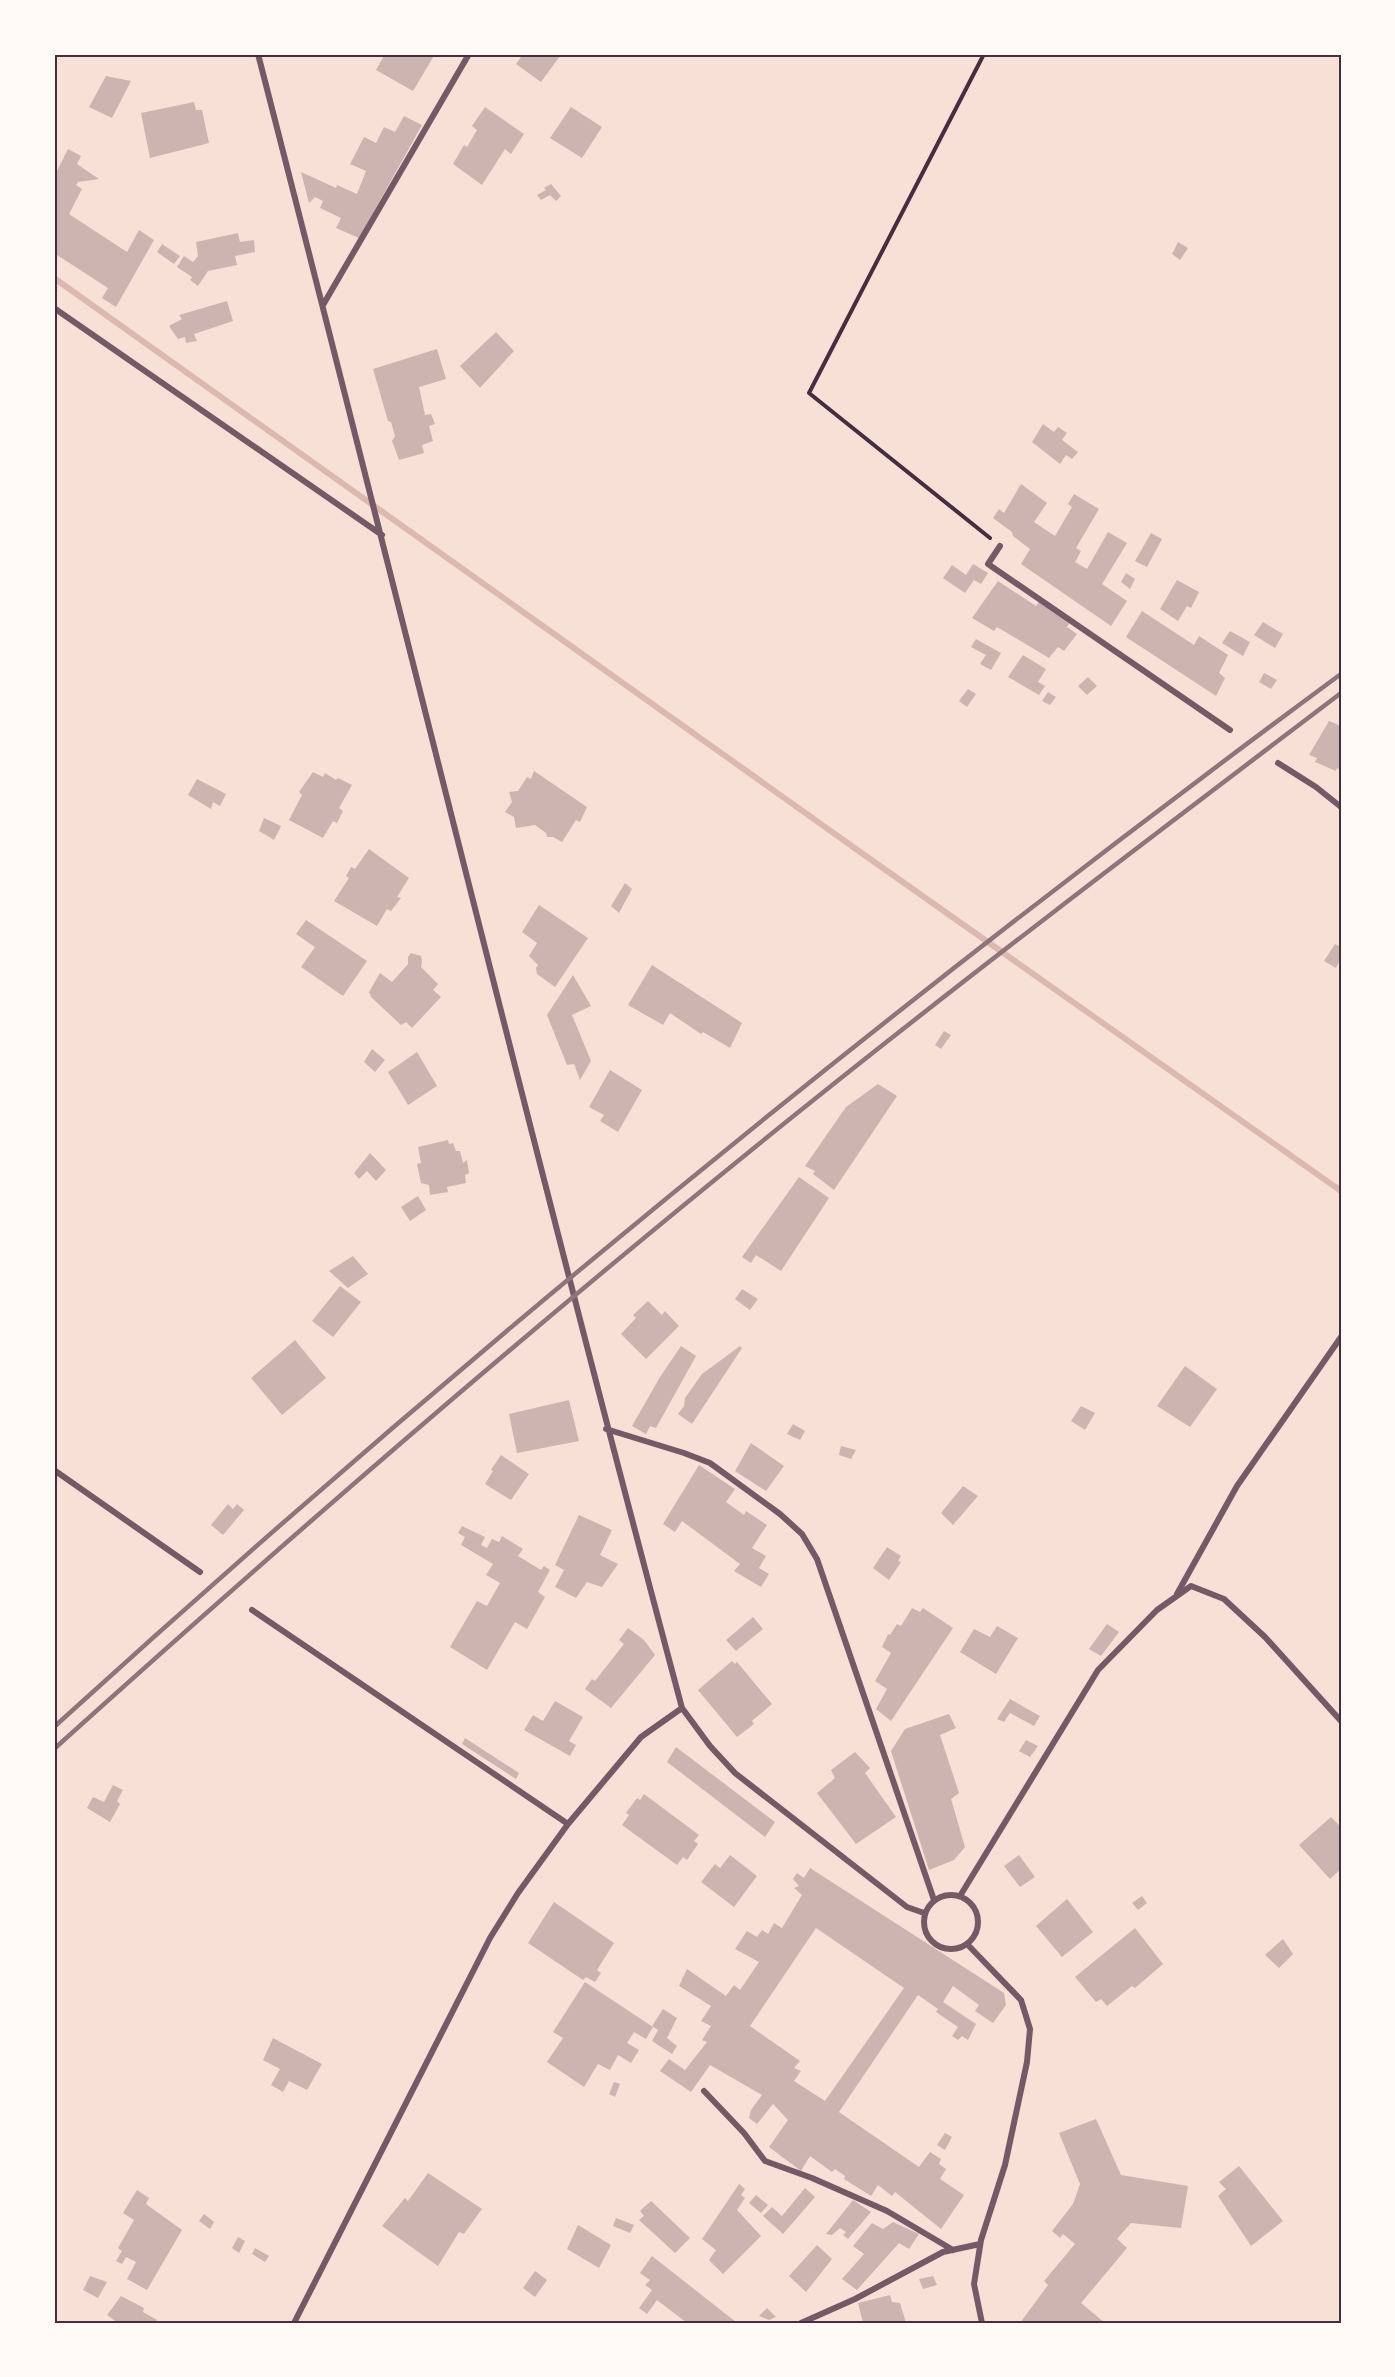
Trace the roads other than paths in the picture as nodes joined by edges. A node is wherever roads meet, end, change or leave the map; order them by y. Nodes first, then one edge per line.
1 (258, 54) edge
2 (469, 54) edge
3 (322, 305) junction
4 (54, 308) edge
5 (382, 535) junction
6 (1000, 546) road end
7 (1230, 730) dead end
8 (1278, 763) dead end
9 (1341, 807) edge
10 (1341, 1337) edge
11 (606, 1429) junction
12 (54, 1470) edge
13 (200, 1572) dead end
14 (1176, 1597) junction
15 (252, 1610) dead end
16 (682, 1708) junction
17 (1341, 1721) edge
18 (568, 1824) junction
19 (960, 1896) junction
20 (934, 1900) junction
21 (924, 1913) junction
22 (967, 1944) junction
23 (704, 2091) dead end
24 (980, 2244) junction
25 (953, 2250) junction
26 (294, 2323) edge
27 (801, 2323) edge
28 (982, 2323) edge

1 - 3 street
2 - 3 street
3 - 5 street
4 - 5 street
5 - 11 street
6 - 7 street
8 - 9 street
10 - 14 street
11 - 16 street
11 - 20 street
12 - 13 street
14 - 17 street
14 - 19 street
15 - 18 street
16 - 18 street
16 - 21 street
18 - 26 street
19 - 20 street
19 - 22 street
20 - 21 street
21 - 22 street
22 - 24 street
23 - 25 street
24 - 25 street
24 - 28 street
25 - 27 street

